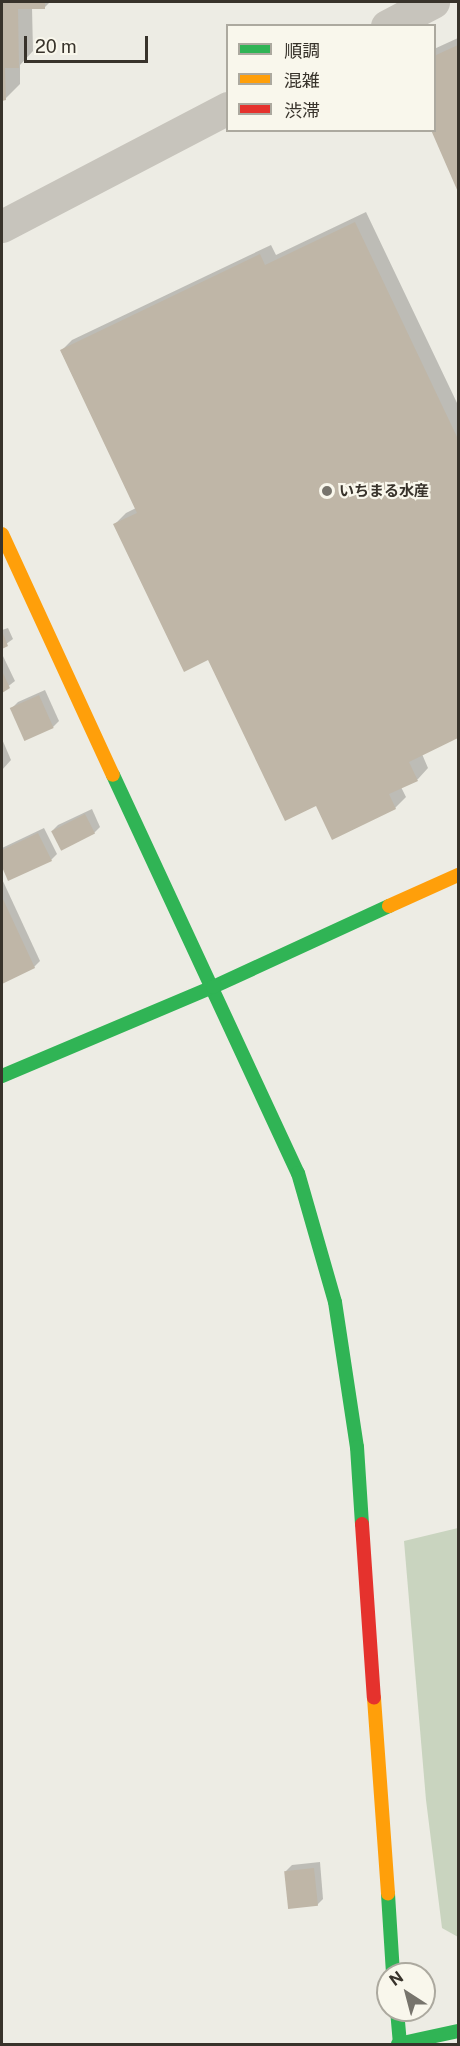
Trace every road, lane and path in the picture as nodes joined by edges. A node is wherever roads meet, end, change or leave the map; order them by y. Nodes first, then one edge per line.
1 (433, 2) edge
2 (391, 24) edge
3 (226, 109) edge
4 (2, 226) edge
5 (2, 534) edge
6 (459, 875) edge
7 (213, 987) junction
8 (2, 1076) edge
9 (392, 1962) edge
10 (398, 2022) edge
11 (459, 2031) edge
12 (400, 2044) edge

1 - 2 street
3 - 4 street
5 - 7 street
6 - 7 street
7 - 8 street
7 - 9 street
10 - 12 street
11 - 12 street

